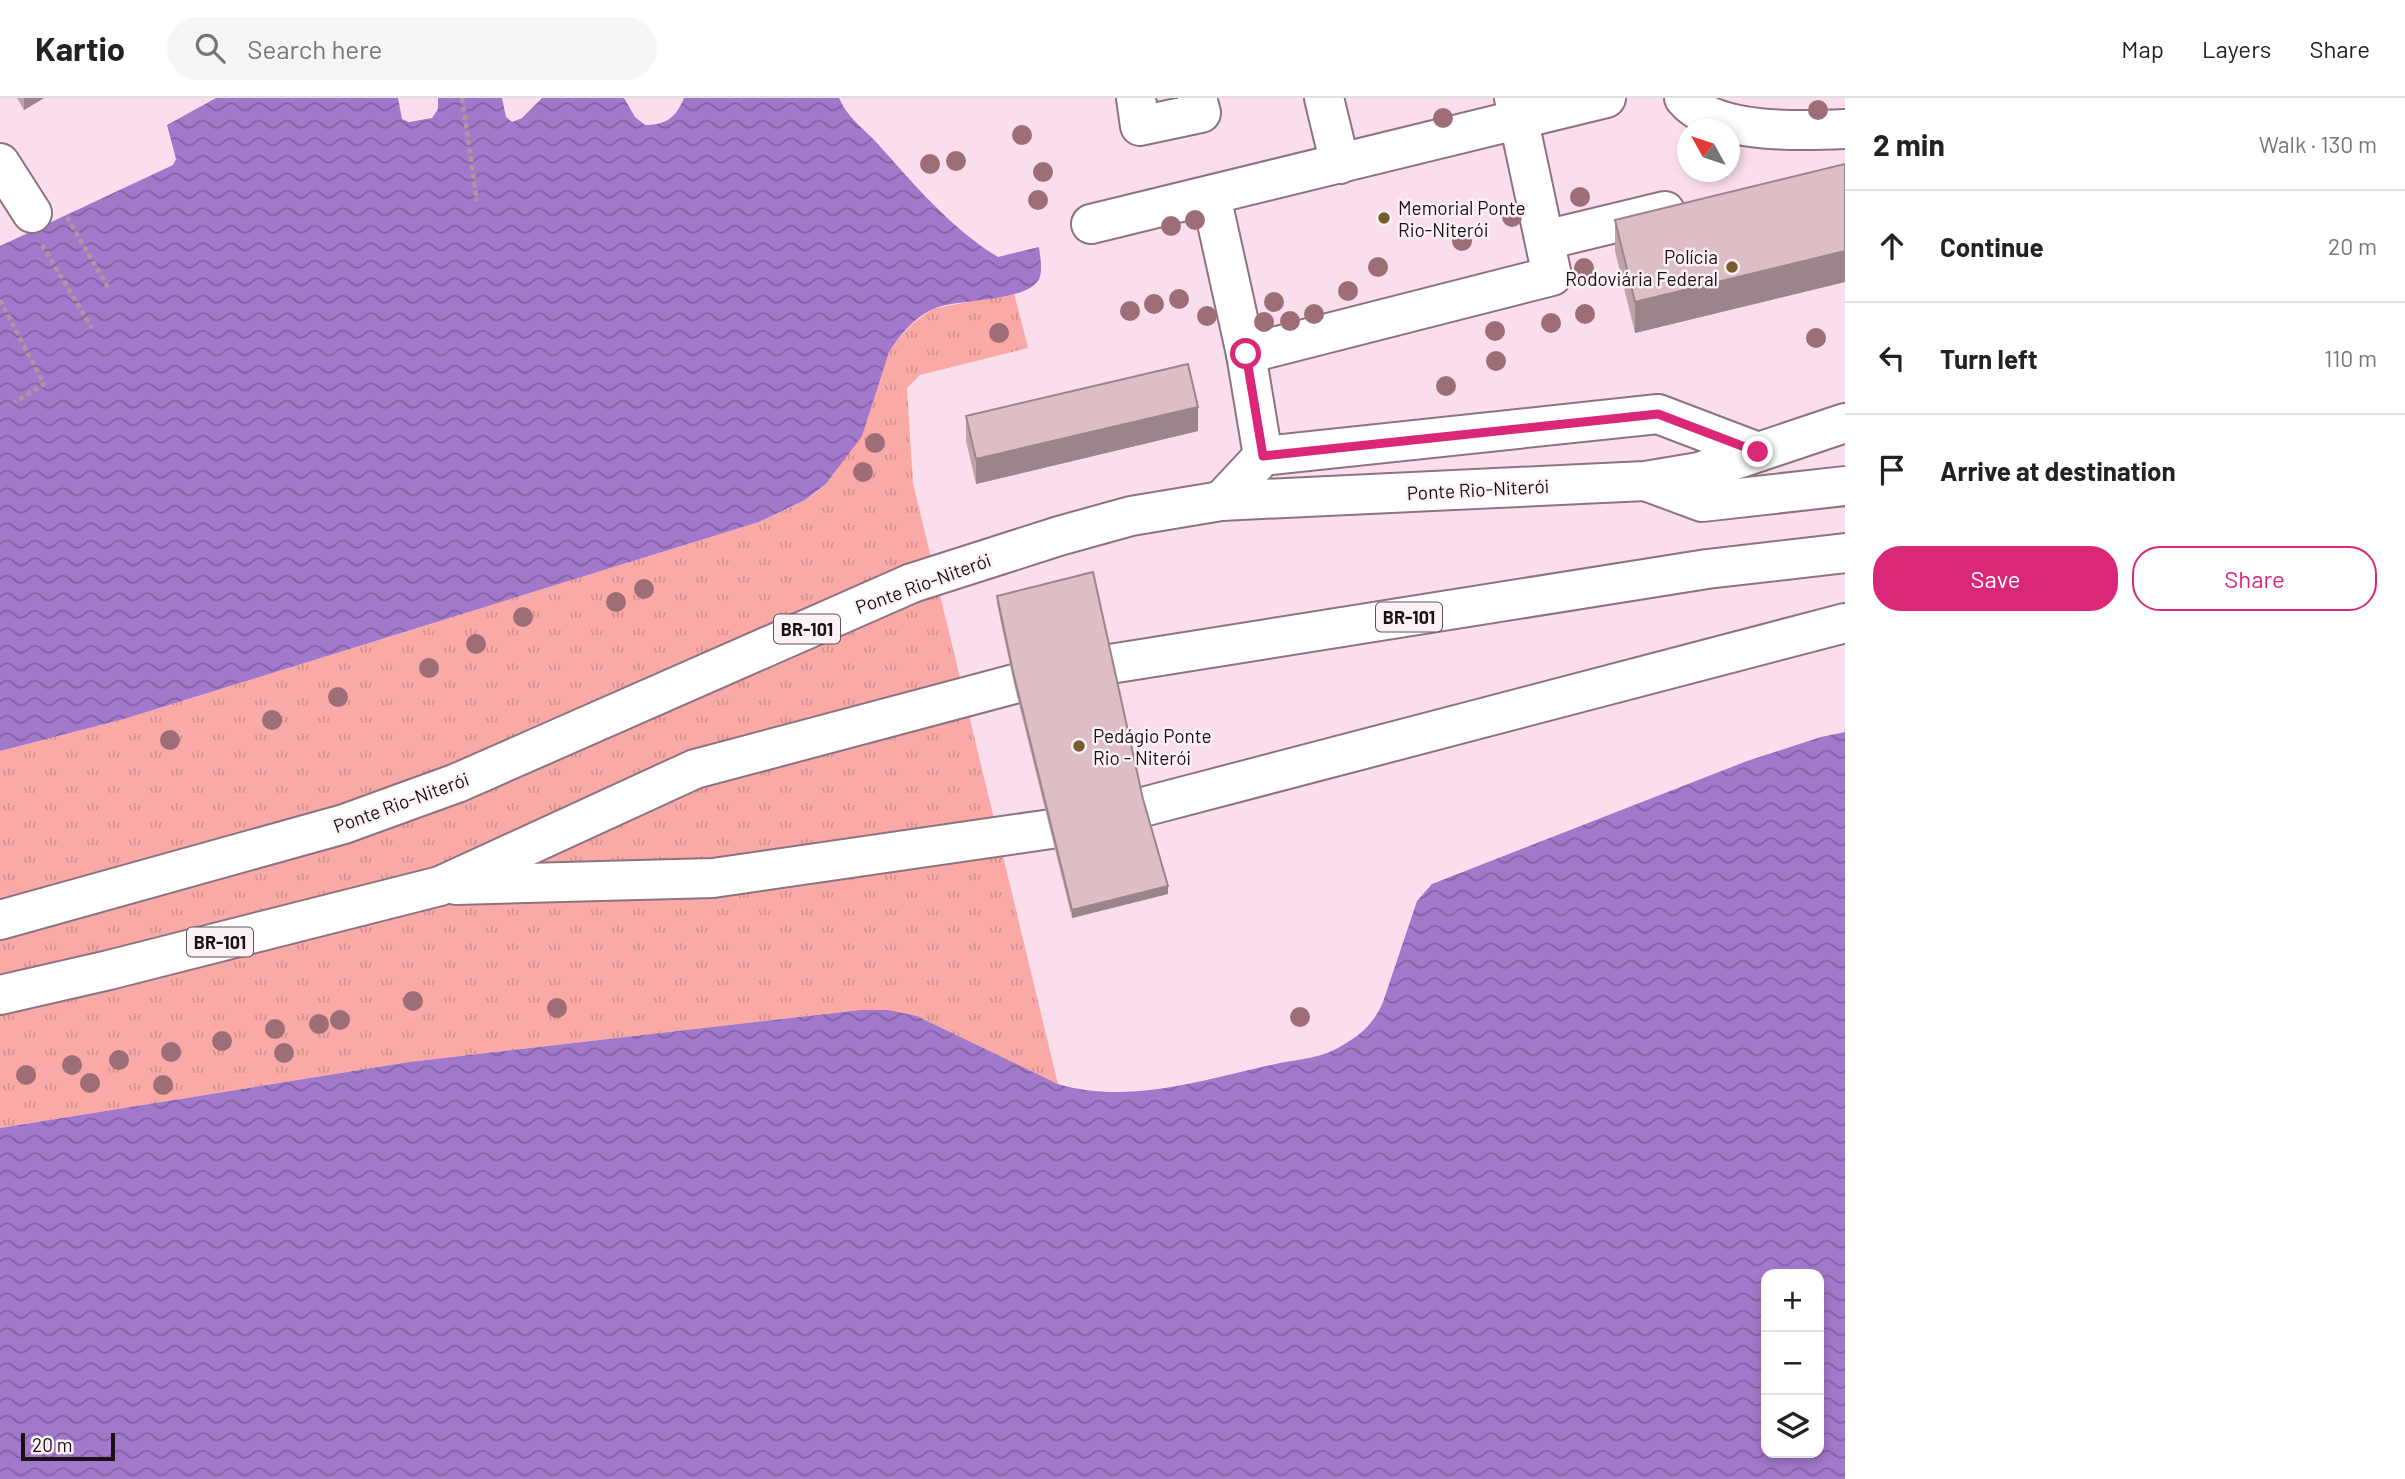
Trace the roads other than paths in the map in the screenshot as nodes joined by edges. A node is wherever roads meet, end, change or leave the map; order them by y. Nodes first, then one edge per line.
1 (1136, 98) edge
2 (1198, 98) edge
3 (1324, 98) edge
4 (1684, 98) edge
5 (1591, 99) edge
6 (1516, 109) edge
7 (1845, 128) edge
8 (0, 163) edge
9 (1340, 164) junction
10 (1211, 196) junction
11 (1701, 202) edge
12 (46, 223) road end
13 (1091, 224) dead end
14 (1545, 240) junction
15 (1246, 354) junction
16 (1845, 423) edge
17 (1758, 452) junction
18 (1845, 452) edge
19 (1263, 456) junction
20 (1699, 472) junction
21 (1645, 481) junction
22 (1845, 485) edge
23 (1221, 501) junction
24 (1845, 553) edge
25 (1845, 622) edge
26 (1110, 664) edge
27 (1014, 684) edge
28 (1143, 807) edge
29 (1051, 829) edge
30 (440, 886) junction
31 (0, 920) edge
32 (0, 995) edge

1 - 2 main road
3 - 9 main road
4 - 7 main road
5 - 6 main road
6 - 9 main road
6 - 14 main road
8 - 12 main road
9 - 10 main road
10 - 13 main road
10 - 15 main road
11 - 14 main road
14 - 15 main road
15 - 19 main road
16 - 17 main road, Ponte Rio-Niterói / BR-101
17 - 19 main road
17 - 20 main road, Ponte Rio-Niterói / BR-101
18 - 20 main road
19 - 23 main road
20 - 21 main road, Ponte Rio-Niterói / BR-101
21 - 22 main road
21 - 23 main road, Ponte Rio-Niterói / BR-101
23 - 31 main road, Ponte Rio-Niterói / BR-101
24 - 26 main road, BR-101
25 - 28 main road
27 - 30 main road, BR-101
29 - 30 main road
30 - 32 main road, BR-101

